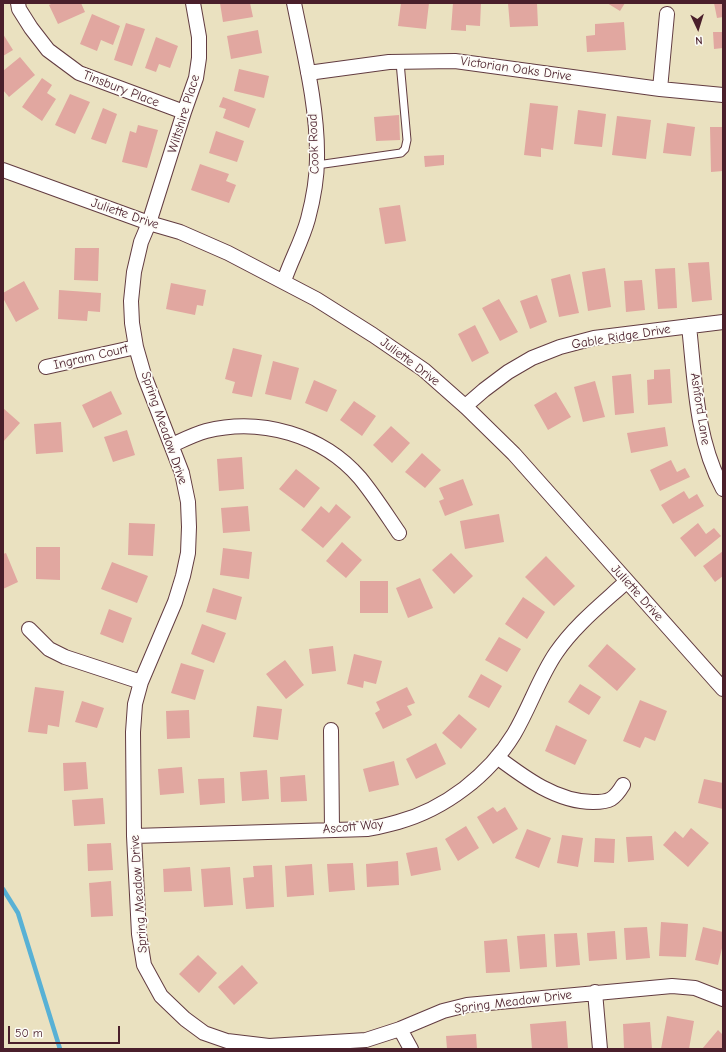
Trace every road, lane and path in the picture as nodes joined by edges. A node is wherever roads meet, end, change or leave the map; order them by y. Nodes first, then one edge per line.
1 (18, 3) edge
2 (193, 3) edge
3 (294, 3) edge
4 (667, 14) dead end
5 (400, 62) junction
6 (308, 73) junction
7 (660, 89) junction
8 (723, 95) edge
9 (184, 112) junction
10 (317, 165) junction
11 (3, 170) edge
12 (149, 223) junction
13 (284, 281) junction
14 (723, 322) edge
15 (689, 326) junction
16 (136, 347) junction
17 (46, 367) dead end
18 (467, 408) junction
19 (172, 445) junction
20 (723, 489) edge
21 (399, 533) dead end
22 (627, 581) junction
23 (29, 629) dead end
24 (141, 682) junction
25 (723, 689) edge
26 (331, 730) dead end
27 (497, 758) junction
28 (623, 786) dead end
29 (332, 830) junction
30 (134, 836) junction
31 (595, 992) junction
32 (723, 998) edge
33 (400, 1029) junction
34 (411, 1049) edge
35 (600, 1049) edge

1 - 9 street, Tinsbury Place
2 - 9 street, Wiltshire Place
3 - 6 street, Cook Road
4 - 7 street
5 - 6 street, Victorian Oaks Drive
5 - 7 street, Victorian Oaks Drive
5 - 10 lane
6 - 10 street, Cook Road
7 - 8 street, Victorian Oaks Drive
9 - 12 street, Wiltshire Place
10 - 13 street, Cook Road
11 - 12 street, Juliette Drive
12 - 13 street, Juliette Drive
12 - 16 street, Spring Meadow Drive
13 - 18 street, Juliette Drive
14 - 15 street, Gable Ridge Drive
15 - 18 street, Gable Ridge Drive
15 - 20 street, Ashford Lane
16 - 17 street, Ingram Court
16 - 19 street, Spring Meadow Drive
18 - 22 street, Juliette Drive
19 - 21 street
19 - 24 street, Spring Meadow Drive
22 - 25 street, Juliette Drive
22 - 27 street, Ascott Way
23 - 24 street
24 - 30 street, Spring Meadow Drive
26 - 29 street
27 - 28 street
27 - 29 street, Ascott Way
29 - 30 street, Ascott Way
30 - 33 street, Spring Meadow Drive
31 - 32 street, Spring Meadow Drive
31 - 33 street, Spring Meadow Drive
31 - 35 street
33 - 34 street

